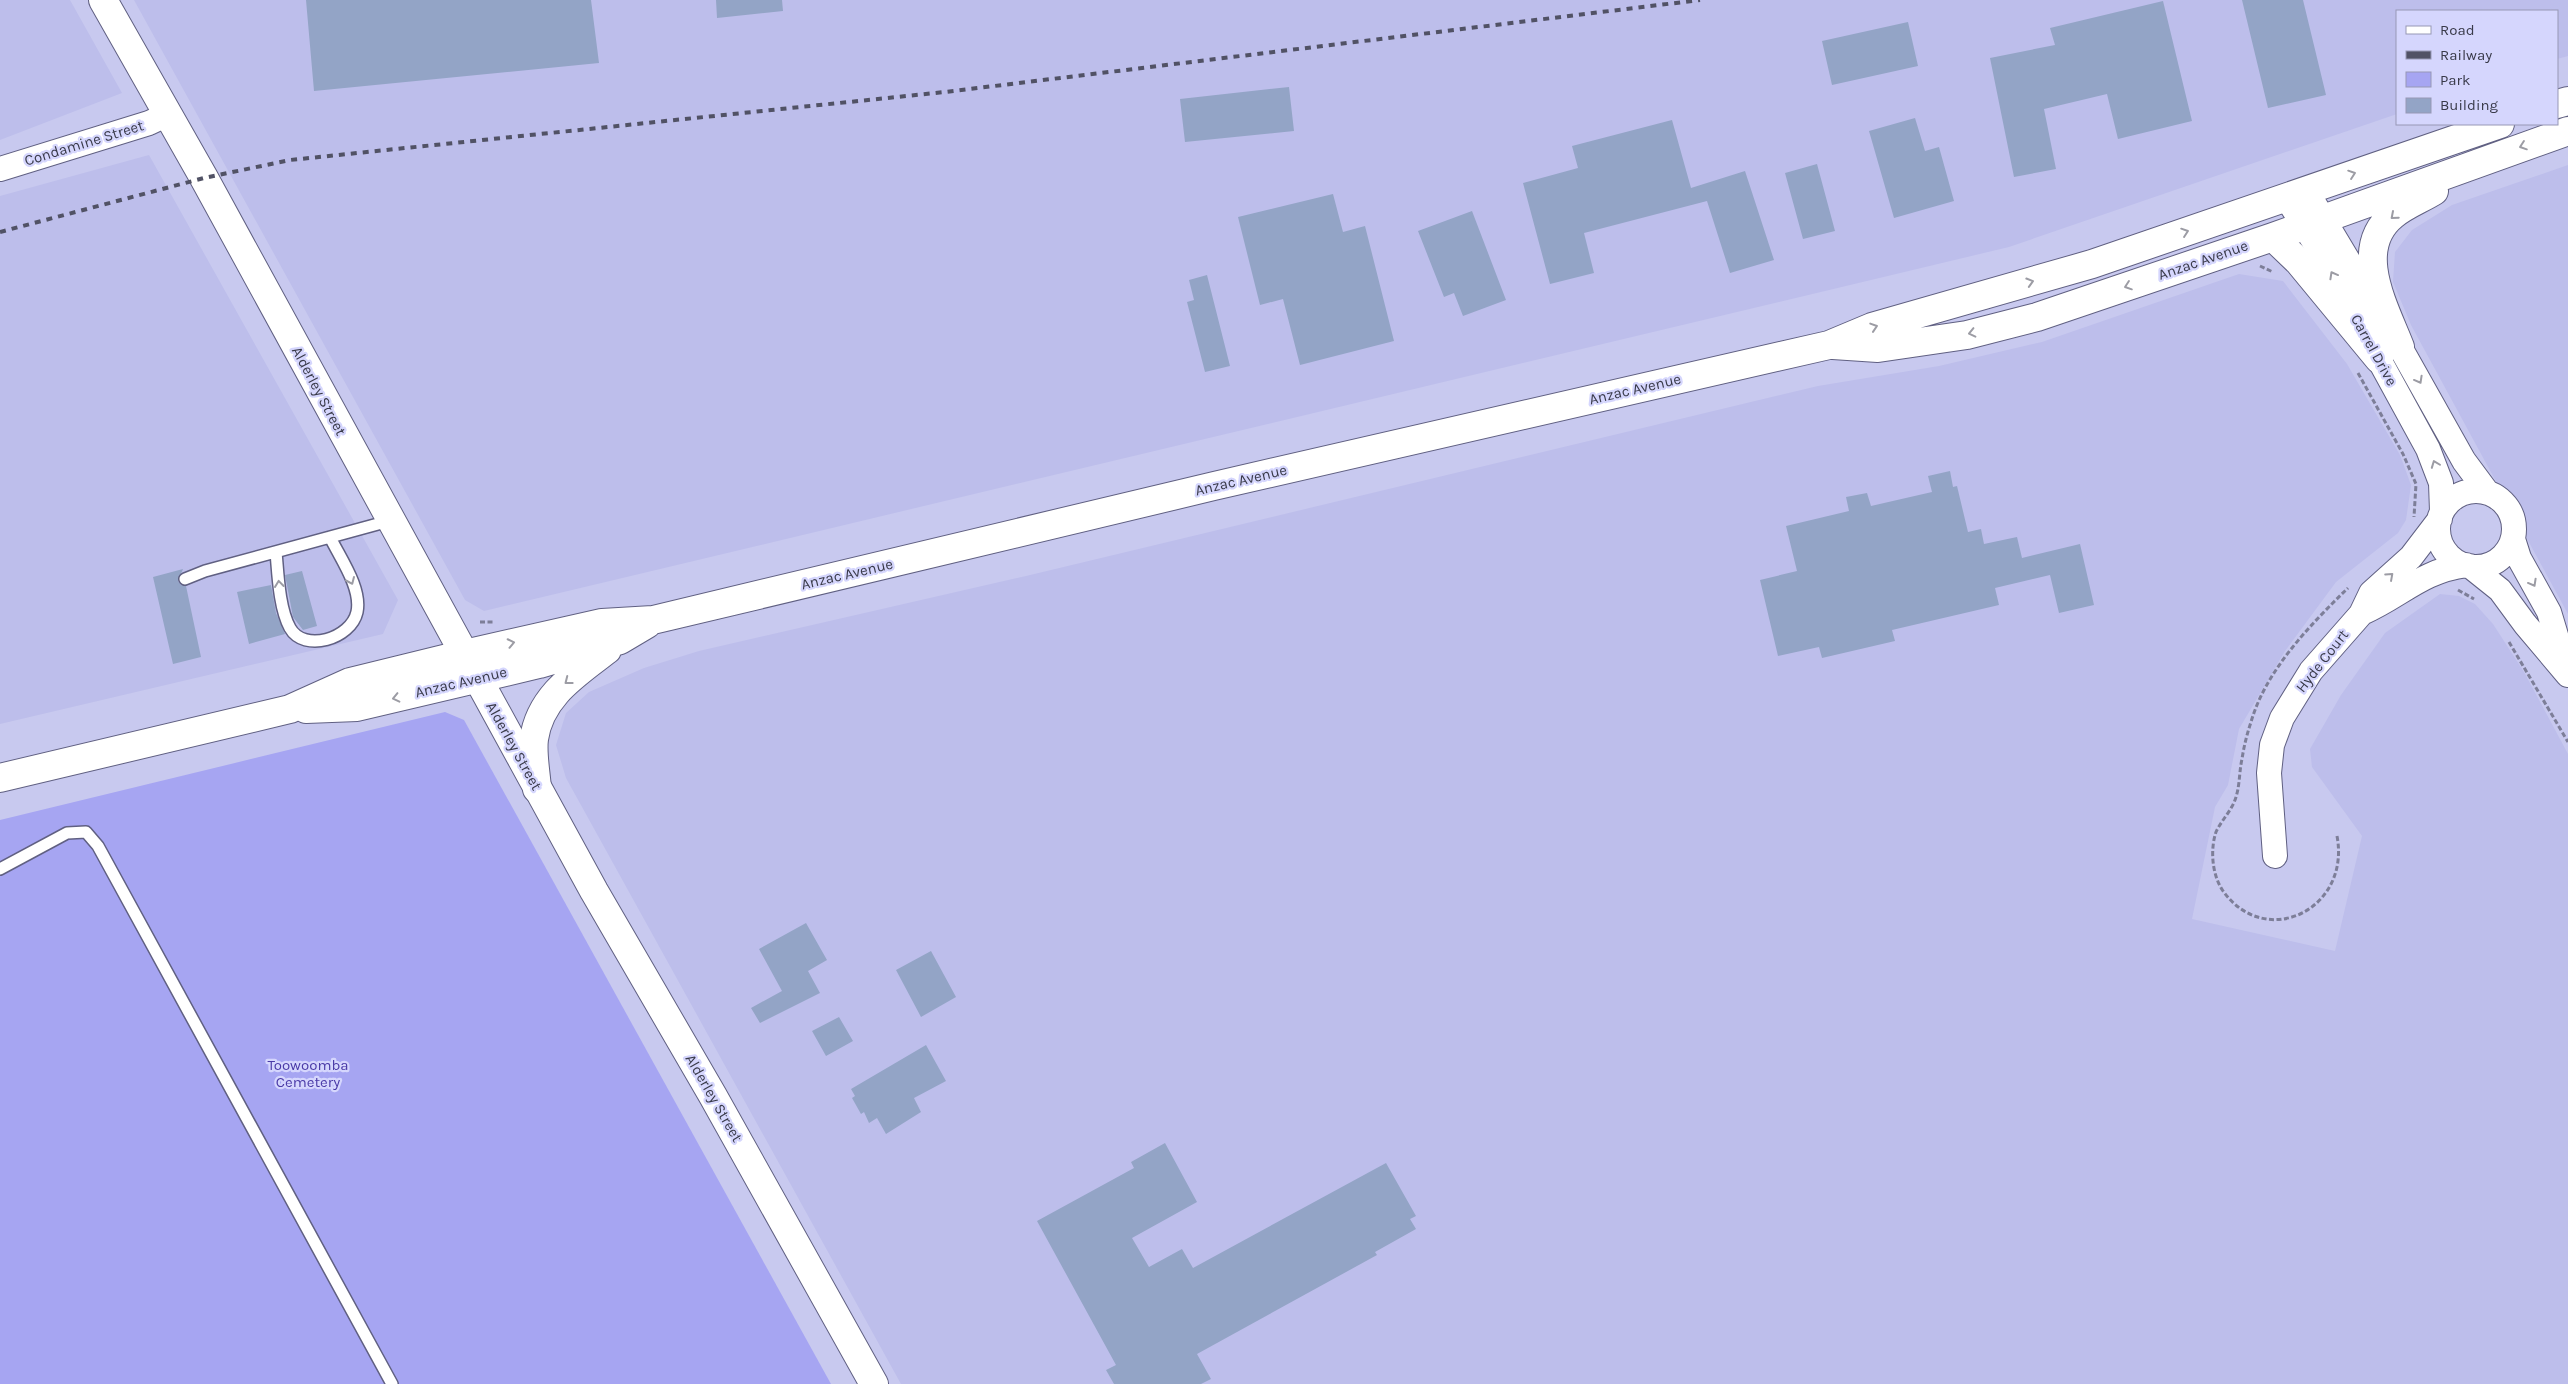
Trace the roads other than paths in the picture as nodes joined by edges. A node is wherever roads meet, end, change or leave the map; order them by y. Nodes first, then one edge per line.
1 (103, 0) edge
2 (166, 115) junction
3 (2497, 125) edge
4 (2568, 131) edge
5 (2479, 162) junction
6 (0, 169) edge
7 (2296, 193) junction
8 (2313, 221) junction
9 (2273, 237) junction
10 (1829, 345) junction
11 (2378, 358) junction
12 (2487, 492) junction
13 (2441, 515) junction
14 (390, 520) junction
15 (330, 537) junction
16 (2513, 539) junction
17 (276, 552) junction
18 (2468, 566) junction
19 (185, 579) dead end
20 (2360, 614) junction
21 (653, 620) junction
22 (620, 640) junction
23 (464, 654) junction
24 (2568, 674) edge
25 (477, 678) junction
26 (290, 709) junction
27 (0, 778) edge
28 (537, 788) junction
29 (2275, 856) dead end
30 (0, 869) edge
31 (392, 1384) edge
32 (874, 1384) edge

1 - 2 main road, Alderley Street
2 - 6 street, Condamine Street
2 - 14 main road, Alderley Street
7 -> 3 main road, Anzac Avenue
4 -> 5 main road, Anzac Avenue
5 - 8 main road, Anzac Avenue
5 -> 11 main road
7 - 8 street, Carrel Drive
10 -> 7 main road, Anzac Avenue
8 - 9 main road, Anzac Avenue
8 - 11 street, Carrel Drive
9 -> 10 main road, Anzac Avenue
9 - 11 main road
10 - 21 main road, Anzac Avenue
11 -> 12 street, Carrel Drive
13 -> 11 street, Carrel Drive
12 - 13 street
12 - 16 street
13 - 18 street
20 -> 13 street
14 - 15 lane
14 - 23 main road, Alderley Street
15 - 17 lane
15 -> 17 lane
16 - 18 street
16 -> 24 street
17 - 19 lane
18 - 20 street
18 - 24 street
20 - 29 street, Hyde Court
21 - 22 main road, Anzac Avenue
23 -> 21 main road, Anzac Avenue
22 - 25 main road, Anzac Avenue
22 -> 28 main road
23 - 25 main road, Alderley Street
23 - 26 main road, Anzac Avenue
25 -> 26 main road, Anzac Avenue
25 - 28 main road, Alderley Street
26 - 27 main road, Anzac Avenue
28 - 32 main road, Alderley Street
30 - 31 lane

